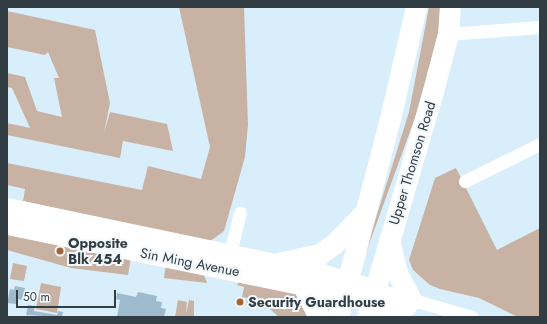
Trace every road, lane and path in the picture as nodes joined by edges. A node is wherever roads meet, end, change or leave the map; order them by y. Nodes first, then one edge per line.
1 (416, 7) edge
2 (450, 7) edge
3 (540, 27) edge
4 (448, 34) junction
5 (540, 144) edge
6 (465, 181) dead end
7 (7, 207) edge
8 (366, 211) junction
9 (240, 212) dead end
10 (7, 225) edge
11 (389, 238) junction
12 (228, 261) junction
13 (278, 263) junction
14 (302, 284) junction
15 (344, 288) junction
16 (372, 302) edge
17 (408, 303) junction
18 (319, 317) edge
19 (338, 317) edge
20 (386, 317) edge
21 (446, 317) edge
22 (472, 317) edge

1 - 8 main road
2 - 4 main road, Upper Thomson Road
3 - 4 street
4 - 11 main road, Upper Thomson Road
5 - 6 street
7 - 12 main road, Sin Ming Avenue
8 - 13 main road
8 - 15 main road
9 - 12 street
10 - 12 main road, Sin Ming Avenue
11 - 16 main road, Upper Thomson Road
11 - 17 main road
12 - 13 main road, Sin Ming Avenue
12 - 14 main road, Sin Ming Avenue
13 - 15 main road, Sin Ming Avenue
14 - 15 main road, Sin Ming Avenue
14 - 18 main road
15 - 16 main road
15 - 19 main road
16 - 17 street
17 - 20 main road
17 - 21 street
17 - 22 street

